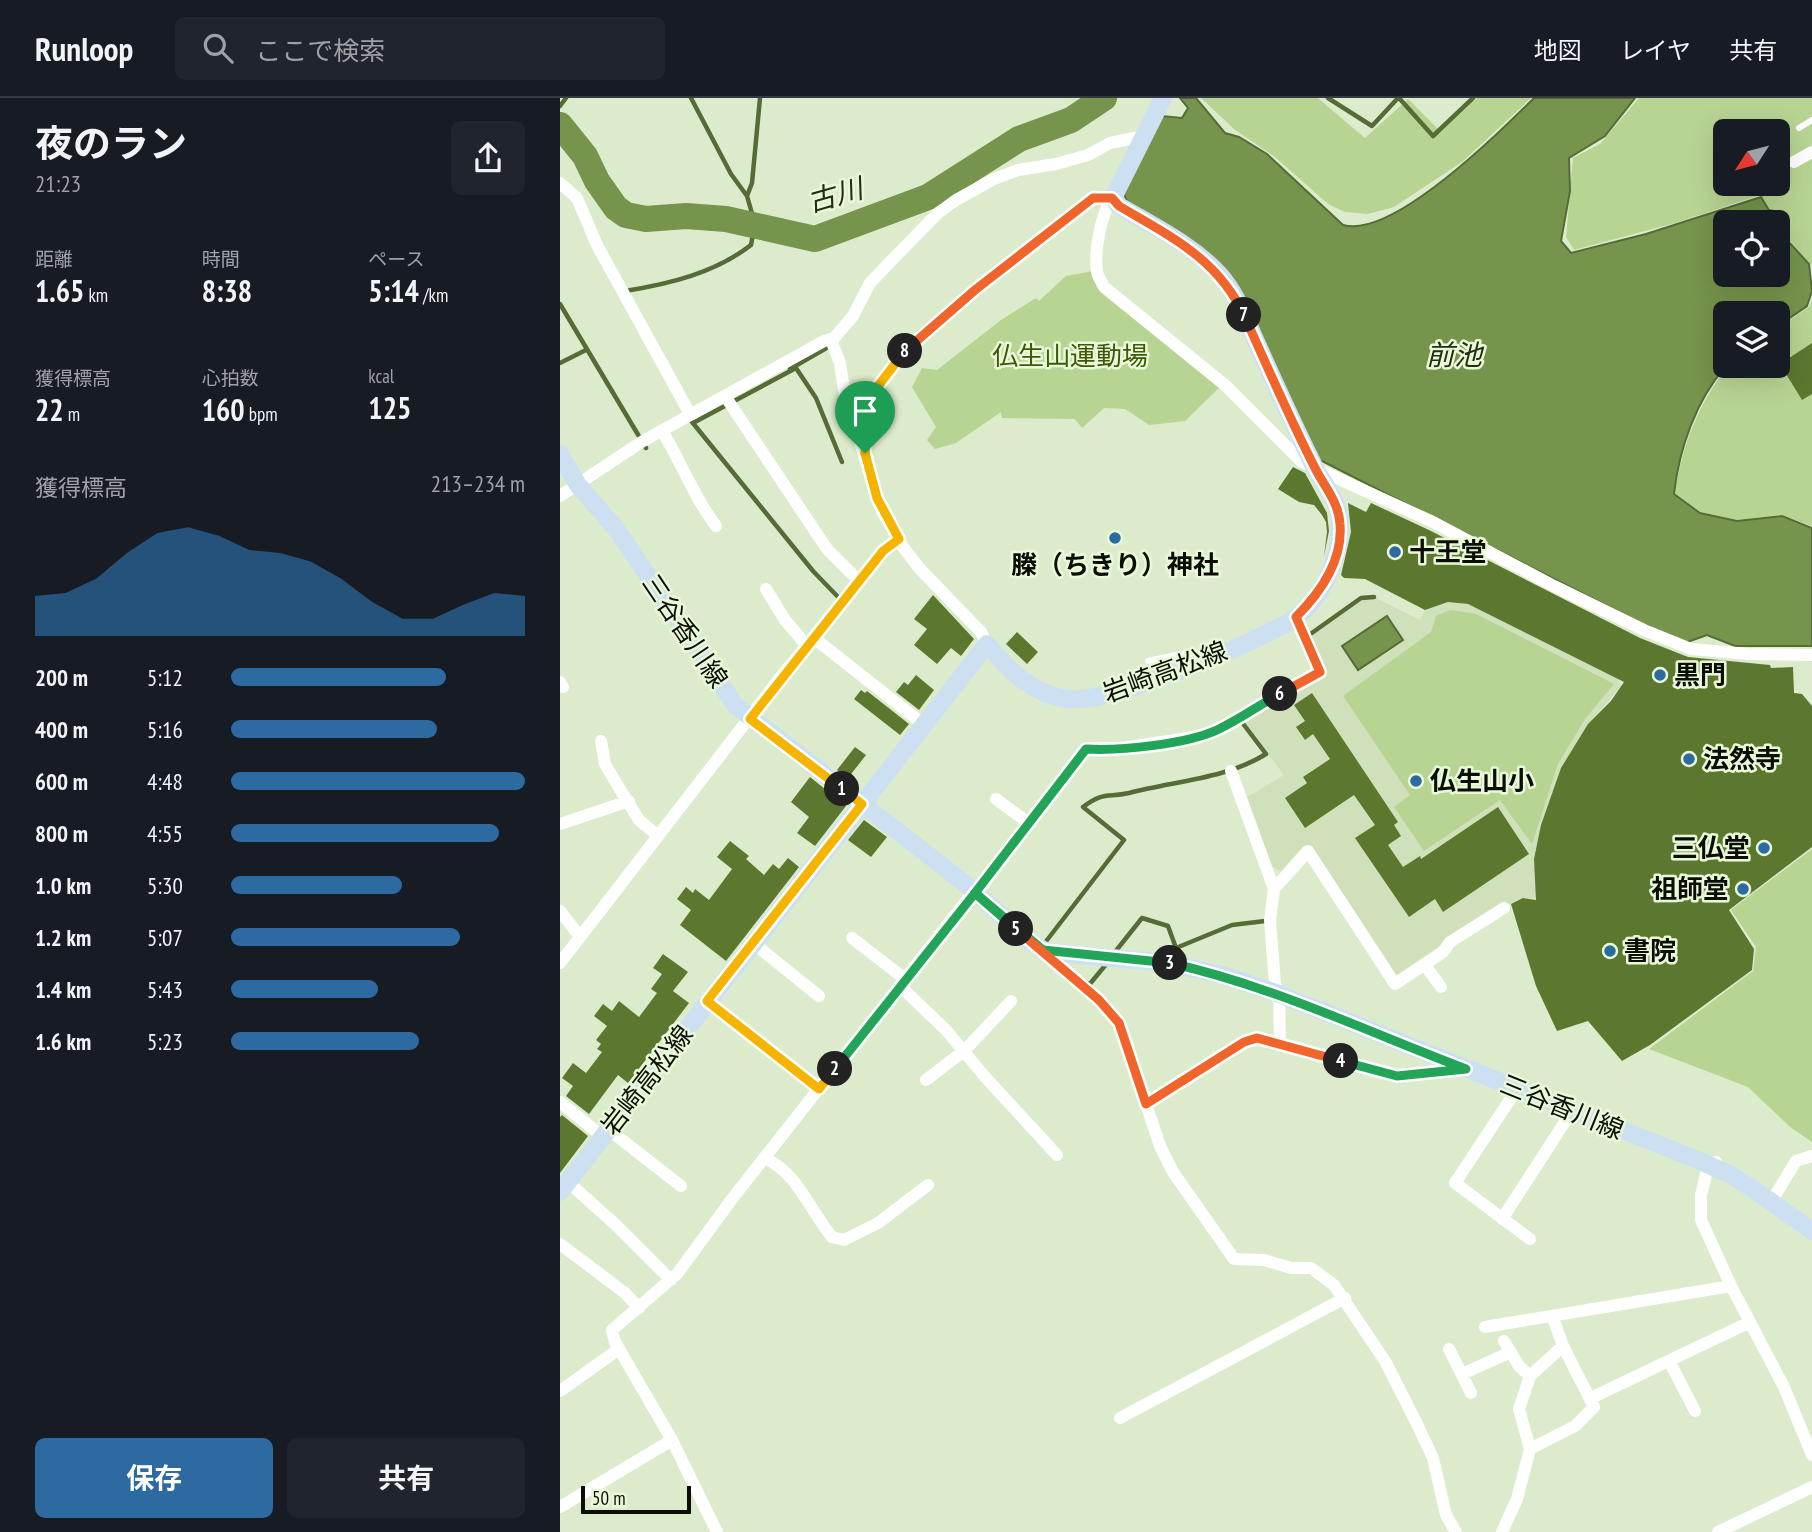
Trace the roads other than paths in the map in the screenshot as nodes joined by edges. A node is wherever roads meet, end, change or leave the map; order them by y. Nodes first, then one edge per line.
1 (1163, 98) edge
2 (1812, 120) edge
3 (1799, 128) dead end
4 (1144, 136) junction
5 (1812, 152) edge
6 (1794, 162) dead end
7 (560, 183) edge
8 (1112, 198) junction
9 (831, 340) junction
10 (725, 396) junction
11 (690, 414) junction
12 (662, 431) junction
13 (865, 453) junction
14 (560, 454) edge
15 (1314, 466) junction
16 (578, 485) junction
17 (560, 496) edge
18 (716, 526) dead end
19 (899, 539) junction
20 (859, 581) junction
21 (766, 589) dead end
22 (1296, 617) junction
23 (810, 642) junction
24 (987, 644) junction
25 (1812, 655) edge
26 (1148, 662) dead end
27 (1195, 664) junction
28 (750, 719) junction
29 (923, 724) junction
30 (601, 741) dead end
31 (1231, 771) dead end
32 (996, 799) dead end
33 (629, 801) junction
34 (862, 804) junction
35 (560, 824) edge
36 (1030, 824) junction
37 (659, 836) junction
38 (1274, 889) junction
39 (975, 893) junction
40 (1504, 908) dead end
41 (560, 911) edge
42 (580, 937) junction
43 (852, 938) dead end
44 (753, 943) junction
45 (1043, 950) junction
46 (560, 963) edge
47 (1425, 965) junction
48 (902, 983) junction
49 (1441, 987) dead end
50 (1279, 994) junction
51 (819, 996) dead end
52 (707, 1001) junction
53 (1011, 1001) dead end
54 (1280, 1043) junction
55 (965, 1050) junction
56 (1466, 1069) junction
57 (926, 1080) dead end
58 (819, 1089) junction
59 (1517, 1089) junction
60 (560, 1102) edge
61 (1146, 1104) junction
62 (1572, 1111) junction
63 (606, 1133) junction
64 (1057, 1155) dead end
65 (1812, 1156) edge
66 (764, 1158) junction
67 (1712, 1164) junction
68 (928, 1185) dead end
69 (681, 1186) dead end
70 (564, 1187) edge
71 (1772, 1202) junction
72 (1502, 1219) junction
73 (1812, 1231) edge
74 (1530, 1239) dead end
75 (560, 1244) edge
76 (671, 1280) junction
77 (1731, 1286) junction
78 (1345, 1298) junction
79 (639, 1308) junction
80 (1553, 1318) junction
81 (1750, 1322) junction
82 (1485, 1327) dead end
83 (1563, 1346) junction
84 (619, 1349) junction
85 (1449, 1349) dead end
86 (1669, 1361) junction
87 (1462, 1374) junction
88 (1530, 1376) junction
89 (560, 1391) edge
90 (1471, 1393) dead end
91 (1591, 1398) junction
92 (1695, 1411) dead end
93 (1120, 1418) dead end
94 (1808, 1434) edge
95 (672, 1440) junction
96 (1530, 1449) junction
97 (1812, 1455) edge
98 (1812, 1487) edge
99 (560, 1507) edge
100 (717, 1532) edge
101 (1456, 1532) edge
102 (1502, 1532) edge
103 (1718, 1532) edge

1 - 4 main road
2 - 3 lane
4 - 8 main road
4 - 9 street
5 - 6 street
7 - 11 street
8 - 13 street
8 - 15 main road, 岩崎高松線
8 - 15 street
9 - 10 street
9 - 13 street
10 - 11 street
10 - 20 street
11 - 12 street
12 - 16 street
12 - 18 street
13 - 19 street
14 - 16 main road, 三谷香川線
15 - 22 main road, 岩崎高松線
15 - 25 street
16 - 17 street
16 - 28 main road, 三谷香川線
19 - 20 street
19 - 24 street
20 - 23 street
21 - 23 street
22 - 27 main road, 岩崎高松線
22 - 36 street
23 - 28 street
23 - 29 street
24 - 27 main road, 岩崎高松線
24 - 29 main road, 岩崎高松線
26 - 27 lane
28 - 34 main road, 三谷香川線
28 - 37 street
29 - 34 main road, 岩崎高松線
30 - 33 street
31 - 38 street
32 - 36 street
33 - 35 street
33 - 37 street
34 - 39 main road, 三谷香川線
34 - 44 main road, 岩崎高松線
36 - 39 street
37 - 42 street
38 - 47 street
38 - 50 street
39 - 45 main road, 三谷香川線
39 - 48 street
40 - 47 street
41 - 42 street
42 - 46 street
43 - 48 street
44 - 51 street
44 - 52 main road, 岩崎高松線
45 - 50 main road, 三谷香川線
45 - 61 street
47 - 49 street
48 - 55 street
48 - 58 street
50 - 54 street
50 - 56 main road, 三谷香川線
52 - 58 street
52 - 63 main road, 岩崎高松線
53 - 55 street
54 - 56 street
54 - 61 street
55 - 57 street
55 - 64 street
56 - 59 main road, 三谷香川線
58 - 66 street
59 - 62 main road, 三谷香川線
59 - 72 street
60 - 63 street
61 - 78 street
62 - 67 main road, 三谷香川線
62 - 72 street
63 - 69 street
63 - 70 main road, 岩崎高松線
65 - 71 street
66 - 68 street
66 - 76 street
67 - 71 main road, 三谷香川線
67 - 77 street
70 - 76 street
71 - 73 main road, 三谷香川線
72 - 74 street
75 - 79 street
76 - 79 street
77 - 80 street
77 - 81 street
78 - 93 street
78 - 101 street
79 - 84 street
80 - 82 street
80 - 83 street
81 - 86 street
81 - 94 street
83 - 88 street
83 - 91 street
84 - 89 street
84 - 95 street
85 - 87 street
86 - 91 street
86 - 92 street
87 - 88 street
87 - 90 street
88 - 96 street
91 - 96 street
94 - 97 street
95 - 99 street
95 - 100 street
96 - 102 street
98 - 103 street

